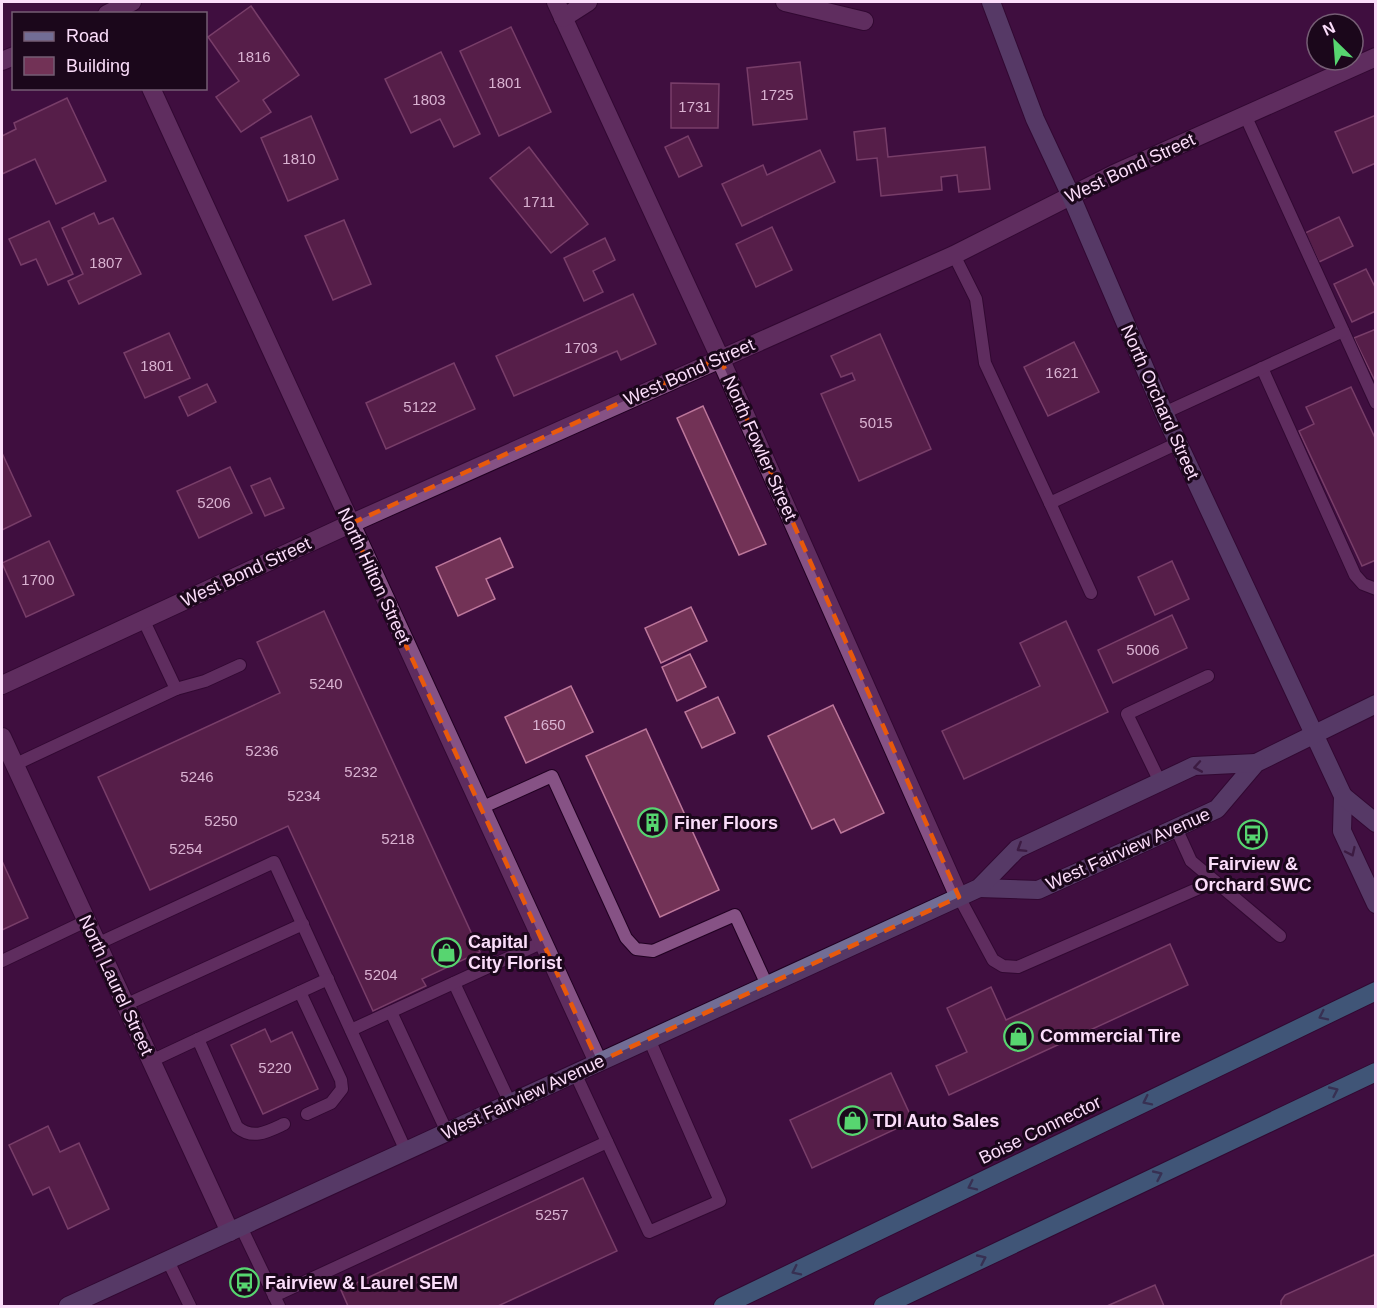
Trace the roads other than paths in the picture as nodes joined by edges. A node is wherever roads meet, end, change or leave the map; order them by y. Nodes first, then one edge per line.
1 (132, 2) edge
2 (588, 2) edge
3 (785, 2) edge
4 (991, 2) edge
5 (560, 10) edge
6 (112, 12) edge
7 (864, 21) dead end
8 (1376, 57) edge
9 (152, 90) edge
10 (1245, 115) junction
11 (1071, 196) junction
12 (954, 255) junction
13 (1342, 331) junction
14 (720, 358) junction
15 (1262, 368) junction
16 (1376, 404) edge
17 (1164, 413) junction
18 (1178, 443) junction
19 (1050, 503) junction
20 (350, 524) junction
21 (1376, 589) edge
22 (1091, 593) dead end
23 (143, 619) junction
24 (240, 665) dead end
25 (1208, 676) dead end
26 (2, 685) edge
27 (176, 690) junction
28 (1376, 704) edge
29 (1313, 734) junction
30 (2, 737) edge
31 (1256, 763) junction
32 (14, 765) junction
33 (1160, 782) junction
34 (1343, 796) junction
35 (481, 808) junction
36 (1376, 823) edge
37 (1176, 828) junction
38 (1213, 882) junction
39 (979, 888) junction
40 (960, 897) junction
41 (1376, 904) edge
42 (86, 921) junction
43 (303, 924) junction
44 (1280, 936) dead end
45 (543, 942) junction
46 (97, 944) junction
47 (2, 961) edge
48 (328, 979) junction
49 (454, 983) junction
50 (767, 985) junction
51 (1376, 991) edge
52 (300, 992) junction
53 (125, 1005) junction
54 (391, 1012) junction
55 (351, 1030) junction
56 (198, 1039) junction
57 (649, 1039) junction
58 (151, 1061) junction
59 (598, 1062) junction
60 (1376, 1072) edge
61 (575, 1073) junction
62 (510, 1103) junction
63 (307, 1114) dead end
64 (284, 1124) dead end
65 (447, 1132) junction
66 (607, 1142) junction
67 (406, 1151) junction
68 (236, 1229) junction
69 (168, 1261) junction
70 (929, 1284) junction
71 (276, 1301) edge
72 (73, 1305) edge
73 (190, 1306) edge
74 (723, 1306) edge
75 (883, 1306) edge
76 (901, 1306) edge

1 - 6 street
2 - 5 street
3 - 7 street
4 - 11 main road, North Orchard Street
5 - 14 street, North Fowler Street
8 - 10 street, West Bond Street
9 - 20 street, North Hilton Street
10 - 11 street, West Bond Street
10 - 13 lane
11 - 12 street, West Bond Street
11 - 17 main road, North Orchard Street
12 - 14 street, West Bond Street
12 - 19 lane
13 - 15 lane
13 - 16 lane
14 - 20 street, West Bond Street
14 - 40 street, North Fowler Street
15 - 17 lane
15 - 21 lane
17 - 18 main road, North Orchard Street
18 - 19 lane
18 - 29 main road, North Orchard Street
19 - 22 lane
20 - 23 street, West Bond Street
20 - 35 street, North Hilton Street
23 - 26 street, West Bond Street
23 - 27 lane
24 - 27 lane
25 - 33 lane
27 - 32 lane
28 - 29 main road, West Fairview Avenue
29 - 31 main road, West Fairview Avenue
29 - 34 main road, North Orchard Street
30 - 32 street, North Laurel Street
31 -> 33 main road, West Fairview Avenue
31 - 37 main road, West Fairview Avenue
32 - 42 street, North Laurel Street
33 -> 39 main road, West Fairview Avenue
34 - 36 main road, North Orchard Street
34 -> 41 main road, North Orchard Street
35 - 45 street, North Hilton Street
35 - 50 lane
37 - 38 lane
37 - 39 main road, West Fairview Avenue
38 - 40 lane
38 - 44 lane
39 - 40 main road, West Fairview Avenue
40 - 50 main road, West Fairview Avenue
42 - 46 street, North Laurel Street
42 - 47 lane
43 - 46 lane
43 - 48 lane
43 - 53 lane
45 - 49 lane
45 - 59 street, North Hilton Street
46 - 53 street, North Laurel Street
48 - 52 lane
48 - 55 lane
49 - 54 lane
49 - 62 lane
50 - 57 main road, West Fairview Avenue
51 -> 74 highway, Boise Connector
52 - 56 lane
52 - 63 lane
53 - 58 street, North Laurel Street
54 - 55 lane
54 - 65 lane
55 - 67 lane
56 - 58 lane
56 - 64 lane
57 - 59 main road, West Fairview Avenue
57 - 66 lane
58 - 68 street, North Laurel Street
59 - 61 main road, West Fairview Avenue
70 -> 60 highway
61 - 62 main road, West Fairview Avenue
61 - 66 lane
62 - 65 main road, West Fairview Avenue
65 - 67 main road, West Fairview Avenue
66 - 71 lane
67 - 68 main road, West Fairview Avenue
68 - 69 main road, West Fairview Avenue
68 - 71 lane
69 - 72 main road, West Fairview Avenue
69 - 73 lane
70 - 75 highway
70 - 76 highway

